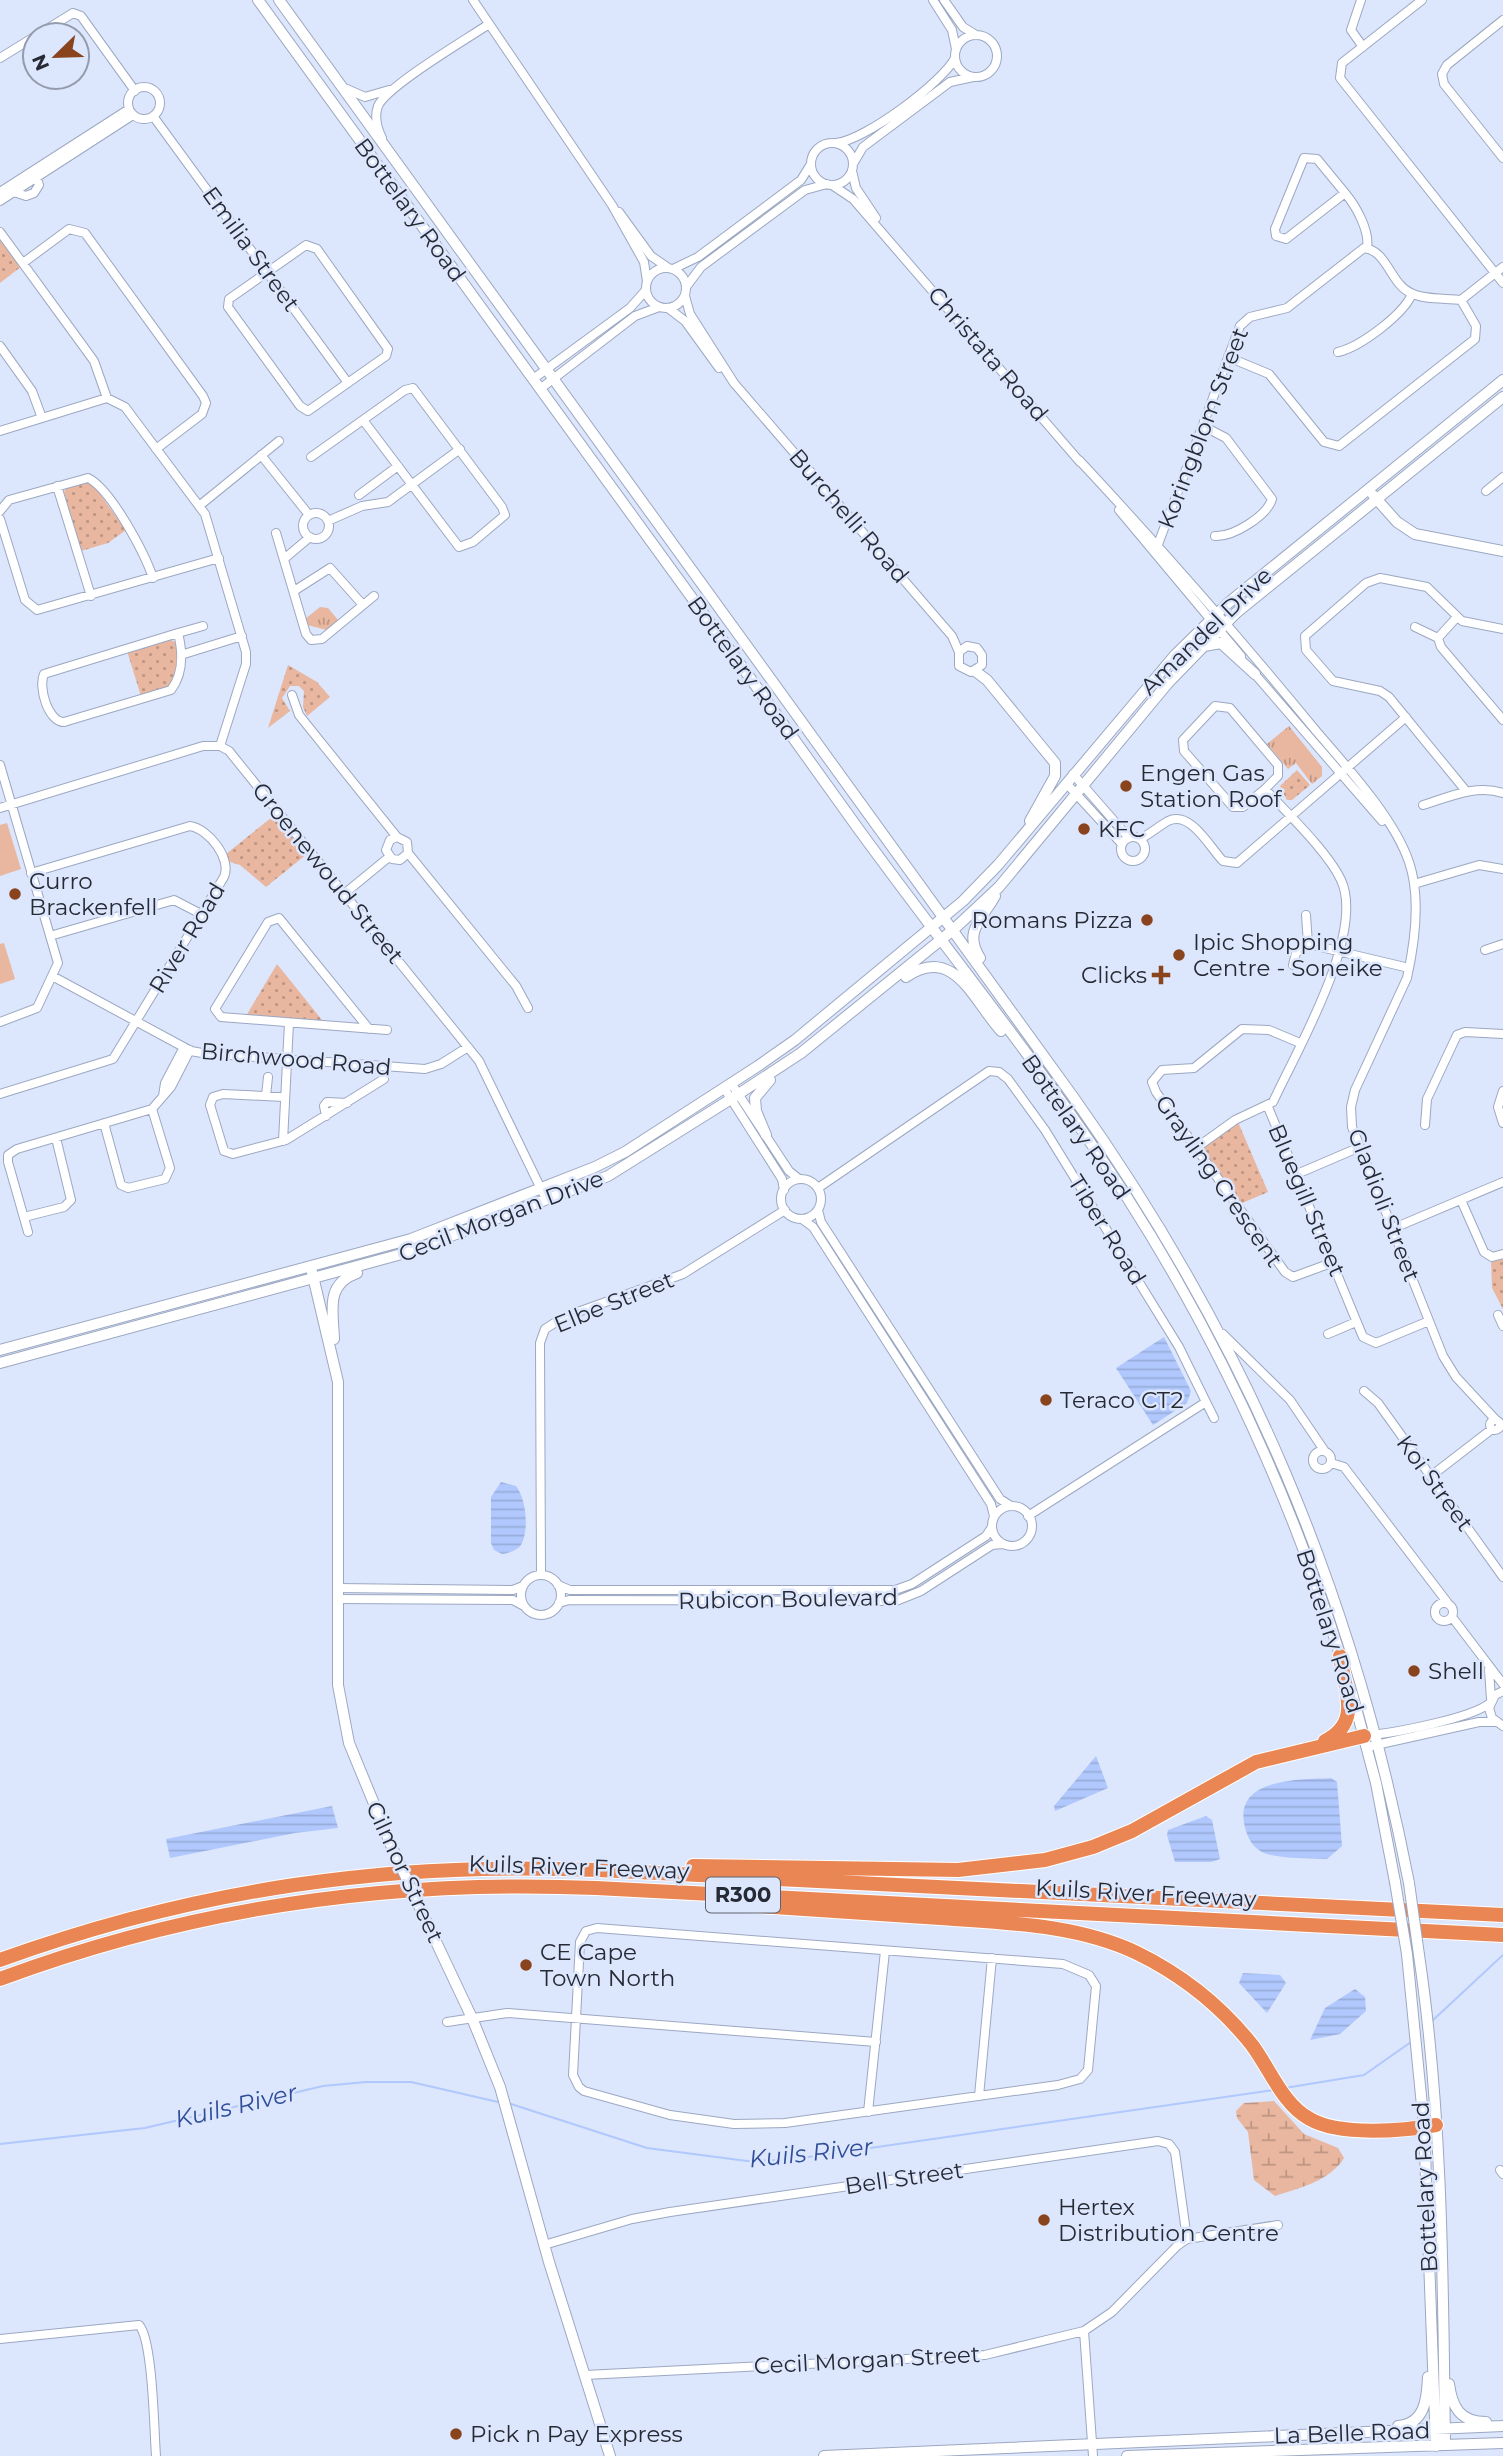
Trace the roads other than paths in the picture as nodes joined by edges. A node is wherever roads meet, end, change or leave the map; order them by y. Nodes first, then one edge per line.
1 (258, 0) edge
2 (279, 0) edge
3 (473, 0) edge
4 (933, 0) edge
5 (944, 0) edge
6 (1362, 0) edge
7 (1422, 0) edge
8 (1503, 20) edge
9 (489, 24) junction
10 (976, 35) junction
11 (1363, 47) junction
12 (956, 53) junction
13 (0, 58) edge
14 (973, 77) junction
15 (335, 80) junction
16 (398, 85) junction
17 (135, 90) junction
18 (131, 112) junction
19 (153, 116) junction
20 (836, 143) junction
21 (389, 152) junction
22 (64, 155) junction
23 (53, 158) junction
24 (1503, 158) edge
25 (811, 164) junction
26 (852, 166) junction
27 (35, 173) junction
28 (829, 185) junction
29 (14, 187) junction
30 (0, 192) edge
31 (1345, 193) junction
32 (0, 201) edge
33 (612, 205) junction
34 (0, 232) edge
35 (1367, 248) junction
36 (897, 249) junction
37 (23, 263) junction
38 (1503, 267) edge
39 (671, 269) junction
40 (267, 272) junction
41 (1495, 274) junction
42 (1503, 283) edge
43 (647, 285) junction
44 (686, 291) junction
45 (1412, 294) junction
46 (1461, 300) junction
47 (663, 307) junction
48 (0, 346) edge
49 (1338, 352) dead end
50 (1228, 357) junction
51 (546, 369) junction
52 (533, 379) junction
53 (554, 379) junction
54 (1503, 380) edge
55 (348, 383) junction
56 (734, 383) junction
57 (540, 389) junction
58 (1503, 397) edge
59 (107, 398) junction
60 (42, 418) junction
61 (363, 420) junction
62 (1203, 426) junction
63 (0, 431) edge
64 (279, 440) dead end
65 (156, 449) junction
66 (460, 449) junction
67 (261, 456) junction
68 (311, 457) dead end
69 (1079, 460) junction
70 (398, 466) junction
71 (1503, 477) edge
72 (411, 485) junction
73 (57, 486) junction
74 (1368, 488) junction
75 (1486, 491) dead end
76 (359, 495) dead end
77 (1376, 499) junction
78 (199, 506) junction
79 (0, 511) edge
80 (309, 515) junction
81 (0, 519) edge
82 (328, 521) junction
83 (276, 533) dead end
84 (308, 536) junction
85 (1215, 536) dead end
86 (1158, 544) junction
87 (1503, 551) edge
88 (1155, 554) junction
89 (283, 556) junction
90 (219, 558) junction
91 (153, 578) junction
92 (294, 591) junction
93 (91, 596) junction
94 (374, 596) dead end
95 (363, 605) junction
96 (1214, 617) junction
97 (1457, 617) junction
98 (203, 626) dead end
99 (1223, 626) junction
100 (1415, 627) dead end
101 (1503, 629) edge
102 (178, 634) junction
103 (242, 636) junction
104 (952, 636) junction
105 (1438, 638) junction
106 (967, 646) junction
107 (1202, 646) junction
108 (959, 652) junction
109 (184, 654) junction
110 (975, 671) junction
111 (1255, 674) junction
112 (292, 695) dead end
113 (1406, 718) junction
114 (1503, 720) edge
115 (220, 746) junction
116 (0, 765) edge
117 (1344, 771) junction
118 (1070, 779) junction
119 (1079, 788) junction
120 (1265, 789) junction
121 (1466, 791) junction
122 (1503, 793) edge
123 (12, 804) junction
124 (1423, 805) dead end
125 (0, 808) edge
126 (1291, 818) junction
127 (1029, 827) junction
128 (397, 837) junction
129 (1126, 841) junction
130 (1143, 842) junction
131 (408, 853) junction
132 (389, 857) junction
133 (1503, 869) edge
134 (31, 873) junction
135 (1414, 884) junction
136 (999, 887) junction
137 (344, 894) junction
138 (201, 914) junction
139 (1306, 915) dead end
140 (944, 918) junction
141 (931, 928) junction
142 (953, 930) junction
143 (50, 936) junction
144 (941, 941) junction
145 (1308, 944) junction
146 (1503, 944) edge
147 (1485, 950) dead end
148 (1341, 952) junction
149 (1293, 965) dead end
150 (1409, 968) junction
151 (54, 977) junction
152 (527, 1008) dead end
153 (1009, 1008) junction
154 (137, 1020) junction
155 (0, 1022) edge
156 (289, 1023) junction
157 (369, 1029) junction
158 (387, 1030) dead end
159 (828, 1032) junction
160 (1503, 1034) edge
161 (1300, 1043) junction
162 (468, 1047) junction
163 (187, 1049) junction
164 (801, 1053) junction
165 (287, 1059) junction
166 (1036, 1069) junction
167 (268, 1077) dead end
168 (384, 1079) dead end
169 (727, 1086) junction
170 (1503, 1091) edge
171 (0, 1094) edge
172 (266, 1096) junction
173 (284, 1097) junction
174 (734, 1097) junction
175 (1268, 1107) junction
176 (152, 1109) junction
177 (104, 1123) junction
178 (1503, 1123) edge
179 (1425, 1125) dead end
180 (766, 1135) junction
181 (56, 1138) junction
182 (283, 1141) junction
183 (1360, 1147) junction
184 (1196, 1149) junction
185 (1297, 1174) junction
186 (799, 1179) junction
187 (1503, 1182) edge
188 (818, 1188) junction
189 (541, 1189) junction
190 (784, 1190) junction
191 (546, 1200) junction
192 (1461, 1200) junction
193 (785, 1210) junction
194 (818, 1210) junction
195 (24, 1217) junction
196 (802, 1219) junction
197 (1394, 1228) junction
198 (29, 1232) dead end
199 (1503, 1254) edge
200 (1334, 1262) junction
201 (368, 1265) junction
202 (311, 1267) junction
203 (314, 1279) junction
204 (1499, 1315) dead end
205 (1429, 1321) junction
206 (1356, 1322) junction
207 (1503, 1326) edge
208 (1220, 1332) junction
209 (1328, 1334) dead end
210 (0, 1350) edge
211 (335, 1359) junction
212 (0, 1363) edge
213 (1364, 1391) dead end
214 (1206, 1402) junction
215 (1213, 1418) dead end
216 (1497, 1425) edge
217 (1324, 1450) junction
218 (1331, 1463) junction
219 (1431, 1476) junction
220 (1011, 1506) junction
221 (994, 1516) junction
222 (1028, 1516) junction
223 (992, 1527) junction
224 (1002, 1544) junction
225 (1502, 1573) edge
226 (541, 1575) junction
227 (558, 1585) junction
228 (523, 1586) junction
229 (1432, 1586) junction
230 (337, 1593) junction
231 (1447, 1602) junction
232 (559, 1603) junction
233 (524, 1606) junction
234 (1435, 1608) junction
235 (1452, 1617) junction
236 (1340, 1656) junction
237 (1488, 1667) junction
238 (1503, 1684) edge
239 (1503, 1691) edge
240 (1490, 1701) junction
241 (1499, 1724) edge
242 (1372, 1741) junction
243 (1311, 1748) junction
244 (598, 1870) junction
245 (596, 1888) junction
246 (1503, 1915) edge
247 (1500, 1935) edge
248 (885, 1951) junction
249 (992, 1958) junction
250 (0, 1960) edge
251 (0, 1979) edge
252 (472, 2018) junction
253 (576, 2021) junction
254 (447, 2022) dead end
255 (876, 2042) junction
256 (979, 2096) junction
257 (868, 2112) junction
258 (1430, 2125) junction
259 (1278, 2225) dead end
260 (1187, 2239) junction
261 (544, 2245) junction
262 (1084, 2331) junction
263 (0, 2339) edge
264 (1438, 2343) junction
265 (585, 2375) junction
266 (1503, 2426) edge
267 (1440, 2429) junction
268 (1311, 2434) junction
269 (1092, 2443) junction
270 (1503, 2443) edge
271 (1441, 2445) junction
272 (156, 2456) edge
273 (610, 2456) edge
274 (824, 2456) edge
275 (1093, 2456) edge
276 (1126, 2456) edge

1 - 52 main road, Bottelary Road
2 - 15 main road, Bottelary Road
3 - 9 street
4 - 12 street
5 - 10 street
6 - 11 street
7 - 11 street
8 - 24 street
9 - 16 street
9 - 33 street
10 - 12 street
10 - 14 street
11 - 41 street
12 - 14 street
12 - 20 street
13 - 17 street
14 - 26 street
15 - 16 street
15 - 21 main road, Bottelary Road
16 - 21 street
17 - 18 street
17 - 19 street
18 - 19 street
18 - 22 street
19 - 40 street, Emilia Street
20 - 25 street
20 - 26 street
21 - 51 main road, Bottelary Road
22 - 23 street
22 - 27 street
23 - 27 street
23 - 29 street
25 - 28 street
25 - 39 street
26 - 28 street
26 - 36 street, Christata Road
27 - 29 street
28 - 36 street, Christata Road
28 - 44 street
29 - 30 street
29 - 32 street
31 - 31 street
31 - 35 street
33 - 39 street
33 - 43 street
34 - 37 street
35 - 45 street
35 - 50 street, Koringblom Street
36 - 69 street, Christata Road
37 - 59 street
37 - 65 street
38 - 41 street
39 - 43 street
39 - 44 street
40 - 55 street, Emilia Street
40 - 55 street
40 - 55 street
41 - 42 street
41 - 46 street
43 - 47 street
43 - 51 street
44 - 47 street
44 - 56 street, Burchelli Road
45 - 46 street
45 - 49 street
46 - 50 street
47 - 53 street
47 - 56 street, Burchelli Road
48 - 60 street
50 - 62 street, Koringblom Street
51 - 52 street
51 - 53 main road, Bottelary Road
52 - 57 main road, Bottelary Road
53 - 57 street
53 - 140 main road, Bottelary Road
54 - 74 main road, Amandel Drive
56 - 104 street, Burchelli Road
57 - 141 main road, Bottelary Road
58 - 77 main road, Amandel Drive
59 - 60 street
59 - 65 street
60 - 63 street
61 - 66 street
61 - 68 street
61 - 70 street
62 - 85 street
62 - 86 street, Koringblom Street
64 - 67 street
65 - 78 street
66 - 72 street
66 - 72 street
67 - 78 street
67 - 80 street
69 - 86 street, Christata Road
69 - 88 street, Christata Road
70 - 72 street
70 - 76 street
71 - 75 street
72 - 82 street
73 - 79 street
73 - 91 street
73 - 93 street
74 - 77 main road
74 - 96 main road, Amandel Drive
77 - 87 main road
77 - 99 main road, Amandel Drive
78 - 90 street
80 - 82 street
80 - 84 street
81 - 93 street
82 - 84 street
83 - 89 street
84 - 89 street
86 - 88 street, Koringblom Street
86 - 96 street, Koringblom Street
88 - 96 street, Koringblom Street
89 - 92 street
90 - 91 street
90 - 103 street
91 - 93 street
92 - 95 street
92 - 95 street
94 - 95 street
96 - 99 street
96 - 118 main road, Amandel Drive
97 - 101 street
97 - 105 street
97 - 113 street
98 - 102 street
99 - 107 main road, Amandel Drive
99 - 111 street, Gladioli Street
99 - 117 street, Gladioli Street
100 - 105 street
102 - 109 street
102 - 109 street
103 - 109 street
103 - 115 street
104 - 106 street
104 - 108 street, Burchelli Road
105 - 114 street
106 - 108 street
106 - 110 street
107 - 111 main road
107 - 119 main road, Amandel Drive
108 - 110 street, Burchelli Road
110 - 127 main road
111 - 117 street, Gladioli Street
112 - 128 street
113 - 117 street
113 - 121 street
115 - 123 street
115 - 137 street, Groenewoud Street
116 - 123 street
117 - 126 street
117 - 135 street, Gladioli Street
118 - 119 street
118 - 127 main road, Amandel Drive
119 - 129 street
119 - 136 main road, Amandel Drive
120 - 120 street
120 - 126 street, Bluegill Street
121 - 122 street
121 - 124 street
123 - 125 street
123 - 134 street
126 - 130 street
126 - 148 street, Bluegill Street
127 - 140 main road, Amandel Drive
128 - 131 street
128 - 132 street
129 - 130 street
129 - 130 street
131 - 132 street
131 - 152 street
132 - 137 street
133 - 135 street
134 - 138 street, River Road
134 - 143 street
135 - 150 street, Gladioli Street
136 - 142 main road, Amandel Drive
136 - 153 main road
137 - 162 street, Groenewoud Street
138 - 143 street
138 - 154 street, River Road
139 - 145 street
140 - 141 main road, Amandel Drive
140 - 142 main road, Bottelary Road
141 - 144 main road, Bottelary Road
141 - 169 main road, Cecil Morgan Drive
142 - 144 main road, Amandel Drive
142 - 153 main road, Bottelary Road
143 - 151 street
144 - 159 main road, Cecil Morgan Drive
144 - 166 main road, Bottelary Road
145 - 148 street
145 - 149 street
146 - 147 street
148 - 150 street
148 - 161 street, Bluegill Street
150 - 183 street, Gladioli Street
151 - 154 street, Birchwood Road
151 - 155 street
153 - 208 main road, Bottelary Road
154 - 163 street, Birchwood Road
154 - 171 street, River Road
156 - 157 street
156 - 157 street
156 - 165 street
157 - 158 street
159 - 164 main road, Cecil Morgan Drive
159 - 166 main road
160 - 179 street
161 - 175 street, Bluegill Street
161 - 184 street, Grayling Crescent
162 - 165 street, Birchwood Road
162 - 189 street, Groenewoud Street
163 - 165 street, Birchwood Road
163 - 176 street
164 - 174 main road, Cecil Morgan Drive
164 - 180 main road
165 - 173 street
166 - 236 main road, Bottelary Road
167 - 172 street
168 - 182 street
169 - 174 street
169 - 189 main road, Cecil Morgan Drive
170 - 178 street
172 - 173 street
172 - 182 street
173 - 182 street
174 - 180 street
174 - 190 street
174 - 191 main road, Cecil Morgan Drive
175 - 184 street
175 - 185 street, Bluegill Street
176 - 177 street
176 - 177 street
177 - 181 street
180 - 186 street
181 - 195 street
181 - 195 street
183 - 185 street
183 - 197 street, Gladioli Street
184 - 200 street, Grayling Crescent
185 - 200 street, Bluegill Street
186 - 188 street
186 - 190 street
187 - 192 street
188 - 194 street
188 - 214 street, Tiber Road
189 - 191 street, Groenewoud Street
189 - 202 main road, Cecil Morgan Drive
190 - 193 street
191 - 201 main road, Cecil Morgan Drive
192 - 197 street
192 - 199 street
193 - 196 street
193 - 226 street, Elbe Street
194 - 196 street
194 - 220 street
195 - 198 street
196 - 221 street
197 - 205 street, Gladioli Street
200 - 206 street, Bluegill Street
201 - 203 main road, Cecil Morgan Drive
201 - 211 main road
202 - 203 main road, Cilmor Street
202 - 210 main road, Cecil Morgan Drive
203 - 211 main road, Cilmor Street
203 - 212 main road, Cecil Morgan Drive
204 - 207 street
205 - 206 street
205 - 216 street, Gladioli Street
206 - 209 street
208 - 217 street
208 - 242 main road, Bottelary Road
211 - 230 main road, Cilmor Street
213 - 219 street, Koi Street
214 - 215 street
214 - 222 street
216 - 219 street
217 - 218 street
217 - 218 street
218 - 229 street
219 - 225 street, Koi Street
220 - 221 street
220 - 222 street
221 - 223 street
222 - 224 street
223 - 224 street
223 - 227 street, Rubicon Boulevard
224 - 232 street, Rubicon Boulevard
226 - 227 street
226 - 228 street
227 - 232 street
228 - 230 street
228 - 233 street
229 - 231 street
229 - 234 street
230 - 233 street
230 - 252 main road, Cilmor Street, bridge
231 - 234 street
231 - 235 street
232 - 233 street
234 - 235 street
235 - 237 street
236 - 242 main road, Bottelary Road
236 - 243 highway
237 - 238 street
237 - 240 street
239 - 240 street
240 - 241 street
240 - 242 street
241 - 242 street
242 - 243 highway
242 - 258 main road, Bottelary Road, bridge
242 - 258 main road, Bottelary Road, bridge
243 - 244 highway
244 - 246 highway, Kuils River Freeway / R300
244 - 250 highway, Kuils River Freeway / R300
245 - 247 highway, Kuils River Freeway / R300
245 - 251 highway, Kuils River Freeway / R300
245 - 258 highway
248 - 249 street
248 - 253 street
248 - 255 street
249 - 256 street
249 - 256 street
252 - 253 street
252 - 254 street
252 - 261 main road, Cilmor Street
253 - 255 street
253 - 257 street
255 - 257 street
256 - 257 street
258 - 264 main road, Bottelary Road
259 - 260 street
260 - 261 street, Bell Street
260 - 262 street, Cecil Morgan Street
261 - 265 main road, Cilmor Street
262 - 265 street, Cecil Morgan Street
262 - 269 street
263 - 272 street
264 - 266 main road
264 - 267 main road, Bottelary Road
264 - 268 main road
265 - 273 main road, Cilmor Street
266 - 267 main road, La Belle Road
267 - 268 main road, La Belle Road
267 - 271 main road, Bottelary Road
268 - 269 main road, La Belle Road
269 - 274 main road, La Belle Road
269 - 275 street
270 - 271 main road, La Belle Road
271 - 276 main road, La Belle Road

